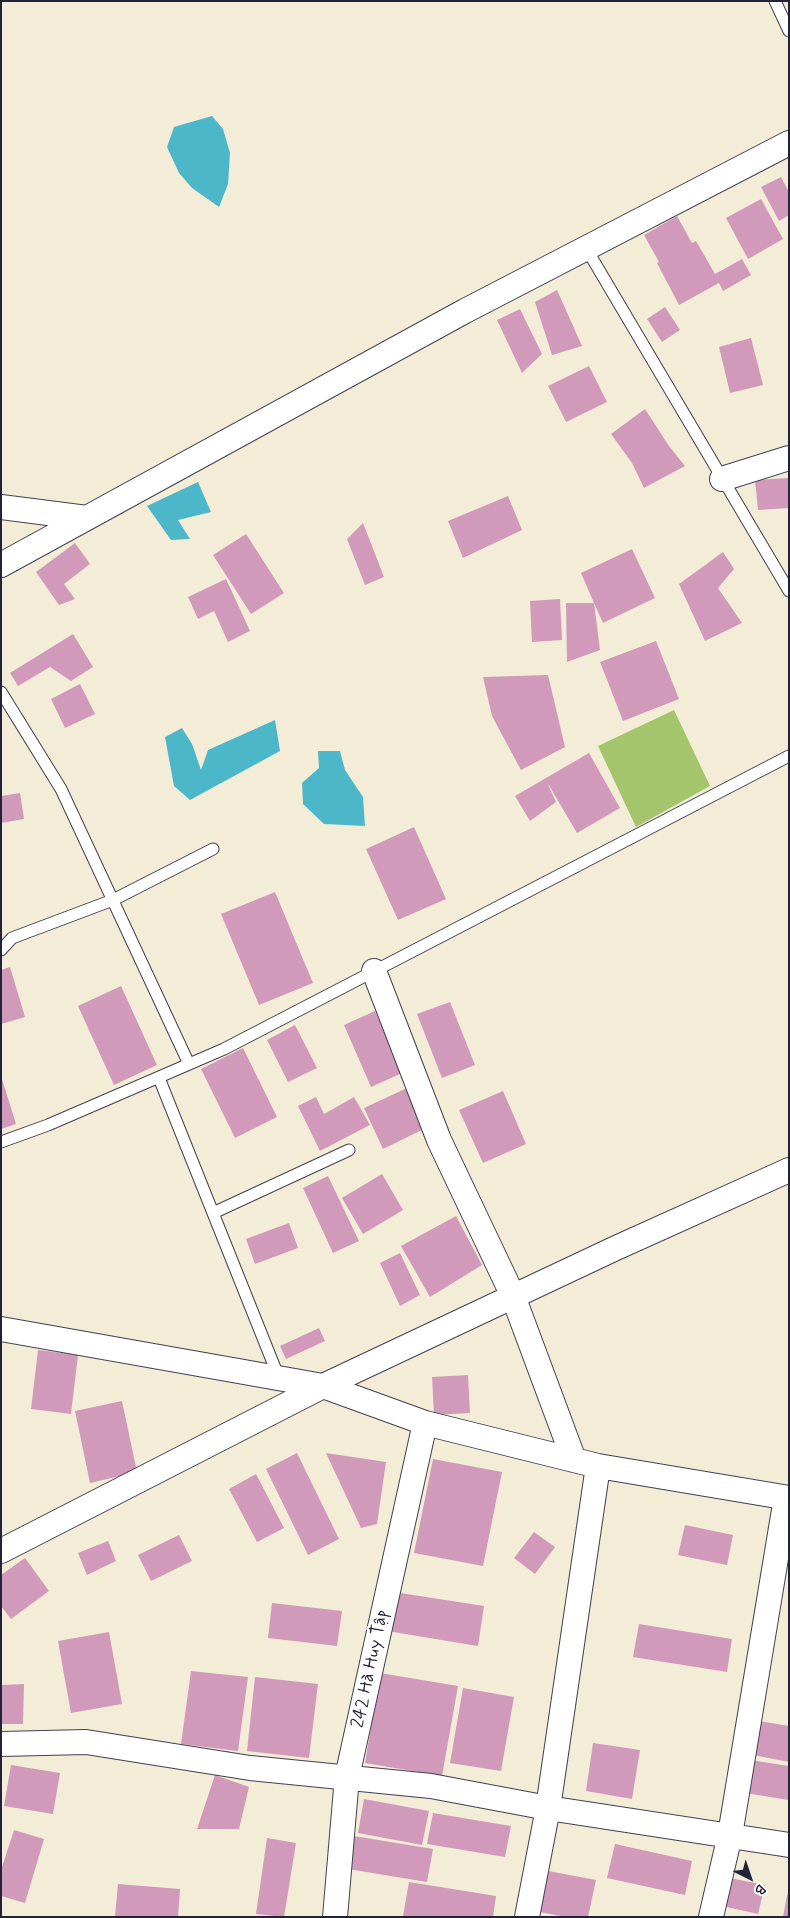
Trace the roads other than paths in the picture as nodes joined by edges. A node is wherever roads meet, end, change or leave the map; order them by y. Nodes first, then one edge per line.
1 (774, 1) edge
2 (789, 31) edge
3 (789, 143) edge
4 (586, 248) junction
5 (789, 458) edge
6 (722, 479) junction
7 (1, 507) edge
8 (87, 518) junction
9 (1, 566) edge
10 (789, 591) edge
11 (1, 692) edge
12 (789, 756) edge
13 (213, 849) dead end
14 (113, 900) junction
15 (1, 950) edge
16 (374, 971) junction
17 (189, 1064) junction
18 (158, 1078) junction
19 (1, 1142) edge
20 (349, 1150) dead end
21 (789, 1170) edge
22 (213, 1212) junction
23 (513, 1296) junction
24 (1, 1330) edge
25 (280, 1379) junction
26 (323, 1386) junction
27 (425, 1424) junction
28 (574, 1460) junction
29 (598, 1466) junction
30 (787, 1498) edge
31 (1, 1551) edge
32 (1, 1744) edge
33 (347, 1777) junction
34 (548, 1808) junction
35 (730, 1835) junction
36 (789, 1845) edge
37 (335, 1917) edge
38 (527, 1917) edge
39 (711, 1917) edge

1 - 2 lane
3 - 4 street
4 - 6 lane
4 - 8 street
5 - 6 street
6 - 10 lane
7 - 8 street
8 - 9 street
11 - 14 lane
12 - 16 lane
13 - 14 lane
14 - 15 lane
14 - 17 lane
16 - 17 lane
16 - 23 street
17 - 18 lane
18 - 19 lane
18 - 22 lane
20 - 22 lane
21 - 23 street
22 - 25 lane
23 - 26 street
23 - 28 street
24 - 25 street
25 - 26 street
26 - 27 street
26 - 31 street
27 - 28 street
27 - 33 street, 242 Hà Huy Tập
28 - 29 street
29 - 30 street
29 - 34 street
30 - 35 street
32 - 33 street
33 - 34 street
33 - 37 street, 242 Hà Huy Tập
34 - 35 street
34 - 38 street
35 - 36 street
35 - 39 street

